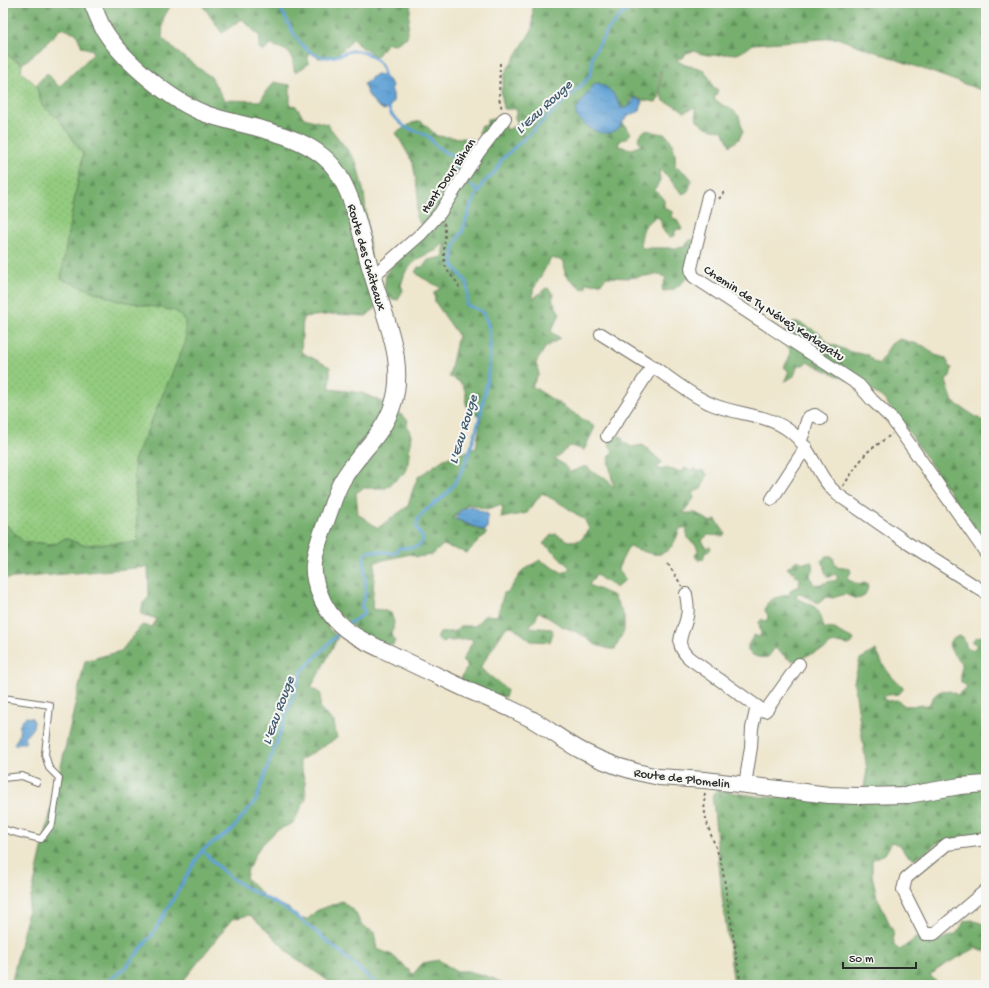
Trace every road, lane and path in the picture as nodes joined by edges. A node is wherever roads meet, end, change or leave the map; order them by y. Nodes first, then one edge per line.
1 (92, 3) edge
2 (500, 63) dead end
3 (505, 118) joint
4 (708, 196) dead end
5 (440, 212) junction
6 (372, 277) junction
7 (460, 291) dead end
8 (601, 334) dead end
9 (652, 366) junction
10 (821, 419) dead end
11 (899, 429) junction
12 (608, 436) dead end
13 (803, 444) junction
14 (837, 494) junction
15 (772, 499) dead end
16 (986, 554) edge
17 (668, 564) dead end
18 (986, 593) edge
19 (686, 594) joint
20 (342, 628) joint
21 (799, 664) dead end
22 (3, 698) edge
23 (757, 706) junction
24 (3, 778) edge
25 (705, 780) junction
26 (37, 782) dead end
27 (986, 784) edge
28 (745, 785) junction
29 (3, 828) edge
30 (986, 839) edge
31 (986, 890) edge
32 (741, 985) edge

1 - 6 street, Route des Châteaux
2 - 3 path
3 - 5 street, Hent Dour Bihan
4 - 11 street, Chemin de Ty Névez Kerlagatu
5 - 6 street, Hent Dour Bihan
5 - 7 path
6 - 20 street, Route des Châteaux
8 - 9 street
9 - 12 street
9 - 13 street
10 - 13 street
11 - 14 path
11 - 16 street, Chemin de Ty Névez Kerlagatu
13 - 14 street
13 - 15 street
14 - 18 street
17 - 19 path
19 - 23 street
20 - 25 street, Route de Plomelin
21 - 23 street
22 - 29 lane
23 - 28 street
24 - 26 lane
25 - 28 street, Route de Plomelin
25 - 32 path
27 - 28 street, Route de Plomelin
30 - 31 street

